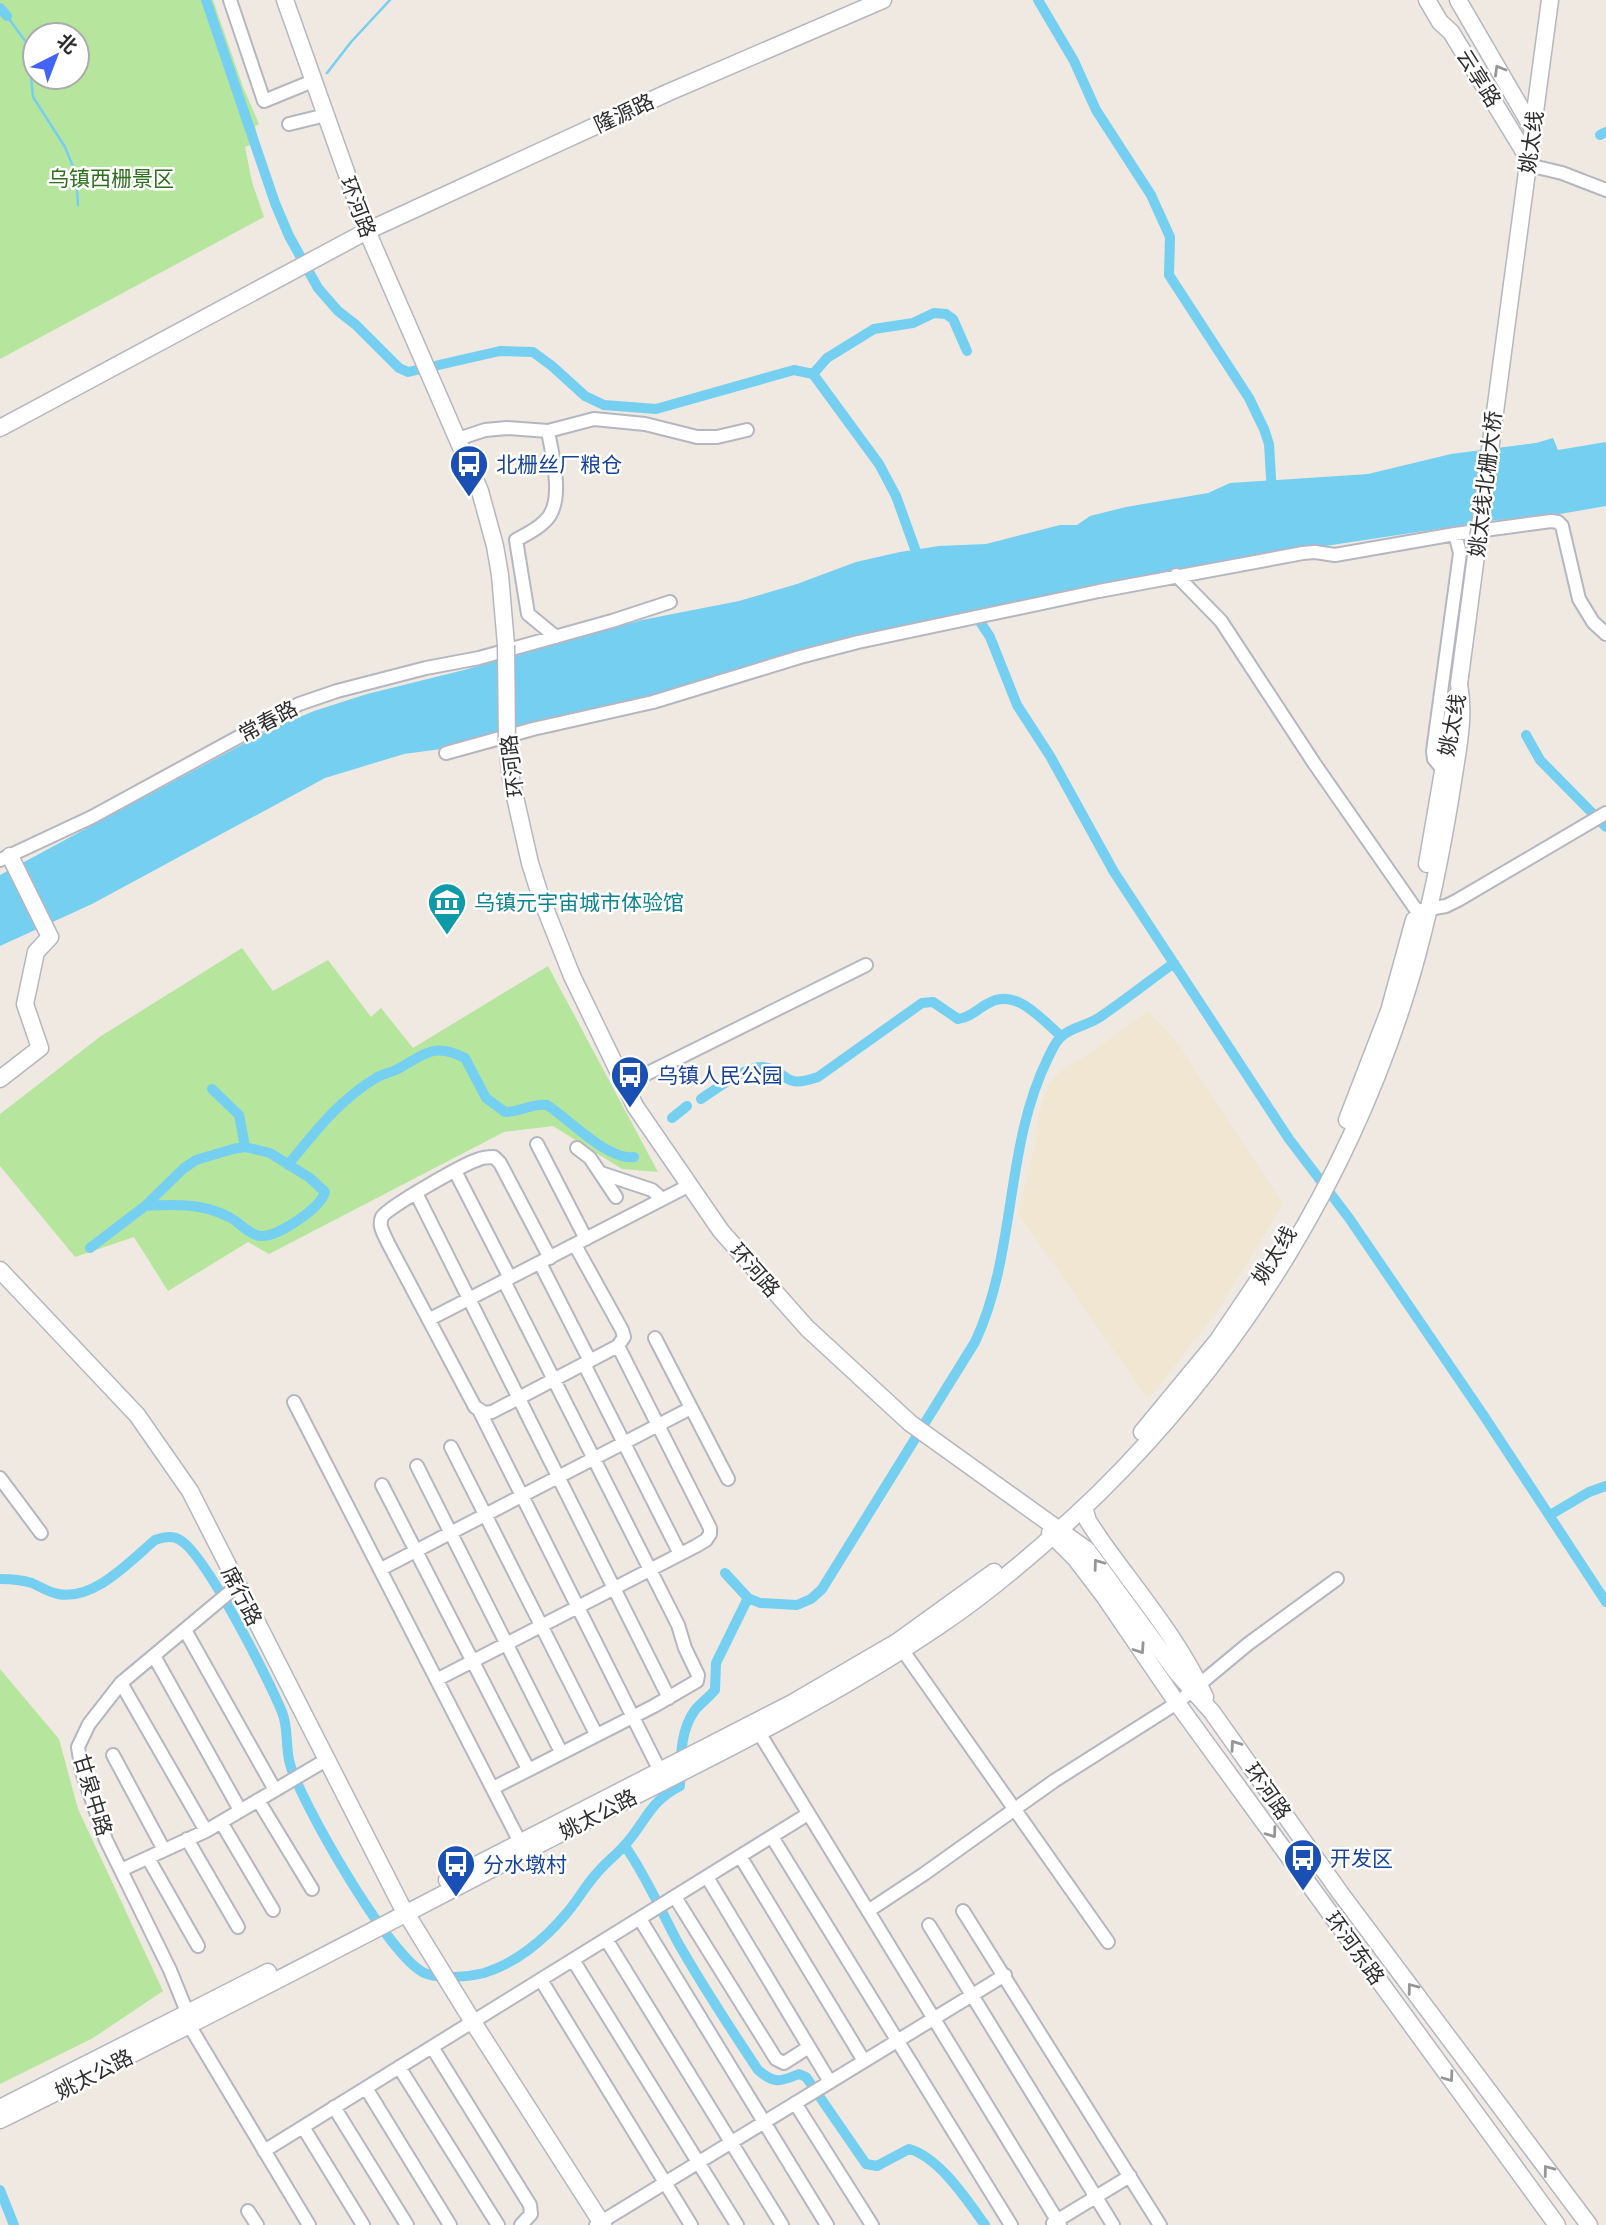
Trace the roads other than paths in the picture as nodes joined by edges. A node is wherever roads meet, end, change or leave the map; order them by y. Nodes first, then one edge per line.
1 (230, 0) edge
2 (285, 0) edge
3 (883, 0) edge
4 (1427, 0) edge
5 (1458, 0) edge
6 (1550, 0) edge
7 (313, 81) junction
8 (326, 115) junction
9 (289, 124) dead end
10 (1533, 129) junction
11 (1528, 162) junction
12 (1606, 190) edge
13 (367, 231) junction
14 (1512, 284) joint
15 (0, 428) edge
16 (747, 430) dead end
17 (548, 431) junction
18 (458, 439) junction
19 (1455, 534) junction
20 (1176, 575) junction
21 (670, 602) dead end
22 (1606, 634) edge
23 (556, 637) junction
24 (1459, 684) junction
25 (446, 753) dead end
26 (1444, 771) junction
27 (1606, 813) edge
28 (5, 858) edge
29 (1422, 910) junction
30 (866, 965) dead end
31 (0, 1079) edge
32 (624, 1085) junction
33 (537, 1144) dead end
34 (577, 1148) dead end
35 (455, 1171) junction
36 (601, 1173) junction
37 (688, 1186) junction
38 (416, 1193) junction
39 (616, 1197) dead end
40 (662, 1199) junction
41 (1307, 1210) junction
42 (581, 1242) junction
43 (545, 1261) junction
44 (0, 1270) edge
45 (507, 1280) junction
46 (469, 1299) junction
47 (430, 1320) junction
48 (655, 1338) dead end
49 (618, 1346) junction
50 (587, 1362) junction
51 (554, 1379) junction
52 (519, 1398) junction
53 (294, 1402) dead end
54 (691, 1408) junction
55 (480, 1412) junction
56 (658, 1425) junction
57 (624, 1443) junction
58 (452, 1447) dead end
59 (594, 1458) junction
60 (417, 1466) dead end
61 (558, 1477) junction
62 (0, 1478) edge
63 (728, 1479) dead end
64 (382, 1485) dead end
65 (522, 1496) junction
66 (1084, 1507) junction
67 (485, 1514) junction
68 (1053, 1530) junction
69 (41, 1533) dead end
70 (450, 1533) junction
71 (416, 1551) junction
72 (680, 1554) junction
73 (381, 1569) junction
74 (650, 1570) junction
75 (1337, 1579) dead end
76 (614, 1588) junction
77 (233, 1589) junction
78 (577, 1607) junction
79 (541, 1626) junction
80 (185, 1630) junction
81 (506, 1644) junction
82 (900, 1646) junction
83 (154, 1656) junction
84 (473, 1661) junction
85 (438, 1679) junction
86 (121, 1683) junction
87 (669, 1698) junction
88 (1177, 1703) junction
89 (1212, 1712) junction
90 (632, 1717) junction
91 (756, 1728) junction
92 (596, 1734) junction
93 (561, 1752) junction
94 (113, 1755) dead end
95 (326, 1760) junction
96 (528, 1769) junction
97 (662, 1775) junction
98 (280, 1786) junction
99 (493, 1788) junction
100 (258, 1800) junction
101 (1014, 1809) junction
102 (240, 1810) junction
103 (808, 1814) junction
104 (221, 1822) junction
105 (206, 1831) junction
106 (772, 1837) junction
107 (187, 1839) junction
108 (522, 1847) junction
109 (164, 1850) junction
110 (740, 1856) junction
111 (148, 1858) junction
112 (121, 1870) junction
113 (707, 1877) junction
114 (312, 1889) dead end
115 (671, 1899) junction
116 (404, 1909) junction
117 (273, 1910) dead end
118 (868, 1911) junction
119 (963, 1911) dead end
120 (645, 1916) junction
121 (929, 1925) dead end
122 (238, 1927) dead end
123 (606, 1940) junction
124 (1108, 1942) dead end
125 (198, 1946) dead end
126 (573, 1960) junction
127 (1005, 1975) junction
128 (541, 1980) junction
129 (972, 1995) junction
130 (933, 2018) junction
131 (188, 2019) junction
132 (473, 2022) junction
133 (897, 2041) junction
134 (432, 2047) junction
135 (809, 2047) junction
136 (864, 2061) junction
137 (399, 2067) junction
138 (828, 2083) junction
139 (366, 2088) junction
140 (801, 2100) junction
141 (334, 2107) junction
142 (0, 2108) edge
143 (0, 2120) edge
144 (764, 2122) junction
145 (303, 2127) junction
146 (731, 2142) junction
147 (264, 2151) junction
148 (698, 2162) junction
149 (1130, 2176) junction
150 (665, 2183) junction
151 (1096, 2197) junction
152 (248, 2211) dead end
153 (1056, 2223) edge
154 (600, 2224) edge
155 (257, 2225) edge
156 (309, 2225) edge
157 (363, 2225) edge
158 (407, 2225) edge
159 (450, 2225) edge
160 (498, 2225) edge
161 (521, 2225) edge
162 (691, 2225) edge
163 (737, 2225) edge
164 (782, 2225) edge
165 (827, 2225) edge
166 (872, 2225) edge
167 (1011, 2225) edge
168 (1113, 2225) edge
169 (1160, 2225) edge
170 (1557, 2225) edge
171 (1590, 2225) edge

1 - 7 street
2 - 7 street, 环河路
3 - 13 street, 隆源路
4 - 11 street, 云享路
10 -> 5 street, 云享路
6 - 10 street, 姚太线
7 - 8 street, 环河路
8 - 9 street
8 - 13 street, 环河路
10 - 11 street, 姚太线
11 - 12 street
11 - 14 street, 姚太线
13 - 15 street, 隆源路
13 - 18 street, 环河路
14 - 24 street, 姚太线北栅大桥, bridge
16 - 17 street
17 - 18 street
17 - 23 street
18 - 32 street, 环河路, bridge
19 - 20 street
19 - 22 street
19 - 26 street
20 - 25 street
20 - 29 street
21 - 23 street, 常春路
23 - 28 street, 常春路
24 - 26 street, 姚太线
24 - 29 street, 姚太线
26 - 29 street, 姚太线
27 - 29 street
28 - 31 street
29 - 41 street, 姚太线
30 - 32 street
32 - 37 street, 环河路
33 - 42 street
34 - 36 street
35 - 38 street
35 - 43 street
35 - 45 street
36 - 39 street
36 - 40 street
37 - 40 street
37 - 68 street, 环河路
38 - 46 street
38 - 47 street
40 - 42 street
41 - 66 street, 姚太线
41 - 68 street, 姚太线
42 - 43 street
42 - 49 street
43 - 45 street
43 - 50 street
44 - 77 street, 席行路
45 - 46 street
45 - 51 street
46 - 47 street
46 - 52 street
47 - 55 street
48 - 54 street
49 - 50 street
49 - 56 street
50 - 51 street
50 - 57 street
51 - 52 street
51 - 59 street
52 - 55 street
52 - 61 street
53 - 73 street
54 - 56 street
54 - 63 street
55 - 65 street
56 - 57 street
56 - 72 street
57 - 59 street
57 - 72 street
58 - 67 street
59 - 61 street
59 - 74 street
60 - 70 street
61 - 65 street
61 - 76 street
62 - 69 street
64 - 71 street
65 - 67 street
65 - 78 street
66 - 68 street, 姚太线
66 - 89 street
67 - 70 street
67 - 79 street
68 - 82 street, 姚太公路
68 -> 88 street, 环河东路
89 -> 68 street, 环河路
70 - 71 street
70 - 81 street
71 - 73 street
71 - 84 street
72 - 74 street
73 - 85 street
74 - 76 street
74 - 87 street
75 - 88 street
76 - 78 street
76 - 87 street
77 - 80 street, 甘泉中路
77 - 95 street, 席行路
78 - 79 street
78 - 90 street
79 - 81 street
79 - 92 street
80 - 83 street, 甘泉中路
80 - 98 street
81 - 84 street
81 - 93 street
82 - 91 street, 姚太公路
82 - 101 street
83 - 86 street, 甘泉中路
83 - 102 street
84 - 85 street
84 - 96 street
85 - 99 street
86 - 105 street
86 - 112 street, 甘泉中路
87 - 90 street
88 - 101 street
88 -> 170 street, 环河东路
171 -> 89 street, 环河路
90 - 92 street
90 - 97 street
91 - 97 street, 姚太公路
91 - 103 street
92 - 93 street
93 - 96 street
94 - 109 street
95 - 98 street
95 - 116 street, 席行路
96 - 99 street
97 - 108 street, 姚太公路
98 - 100 street
99 - 108 street
100 - 102 street
100 - 114 street
101 - 118 street
101 - 124 street
102 - 104 street
103 - 106 street
103 - 118 street
104 - 105 street
104 - 117 street
105 - 107 street
106 - 110 street
106 - 133 street
107 - 109 street
107 - 122 street
108 - 116 street, 姚太公路
109 - 111 street
110 - 113 street
110 - 136 street
111 - 112 street
111 - 125 street
112 - 131 street, 甘泉中路
113 - 115 street
113 - 135 street
115 - 120 street
115 - 135 street
116 - 131 street, 姚太公路
116 - 132 street, 席行路
118 - 130 street
119 - 127 street
120 - 123 street
120 - 144 street
121 - 129 street
123 - 126 street
123 - 146 street
126 - 128 street
126 - 148 street
127 - 129 street
127 - 149 street
128 - 132 street
128 - 150 street
129 - 130 street
129 - 151 street
130 - 133 street
130 - 153 street
131 - 142 street, 姚太公路
131 - 143 street, 姚太公路
131 - 147 street, 甘泉中路
132 - 134 street
132 - 154 street, 席行路
133 - 136 street
133 - 167 street
134 - 137 street
134 - 161 street
135 - 138 street
136 - 138 street
137 - 139 street
137 - 160 street
138 - 140 street
139 - 141 street
139 - 159 street
140 - 144 street
140 - 166 street
141 - 145 street
141 - 158 street
144 - 146 street
144 - 165 street
145 - 147 street
145 - 157 street
146 - 148 street
146 - 164 street
147 - 156 street, 甘泉中路
148 - 150 street
148 - 163 street
149 - 151 street
149 - 169 street
150 - 154 street
150 - 162 street
151 - 153 street
151 - 168 street
152 - 155 street

